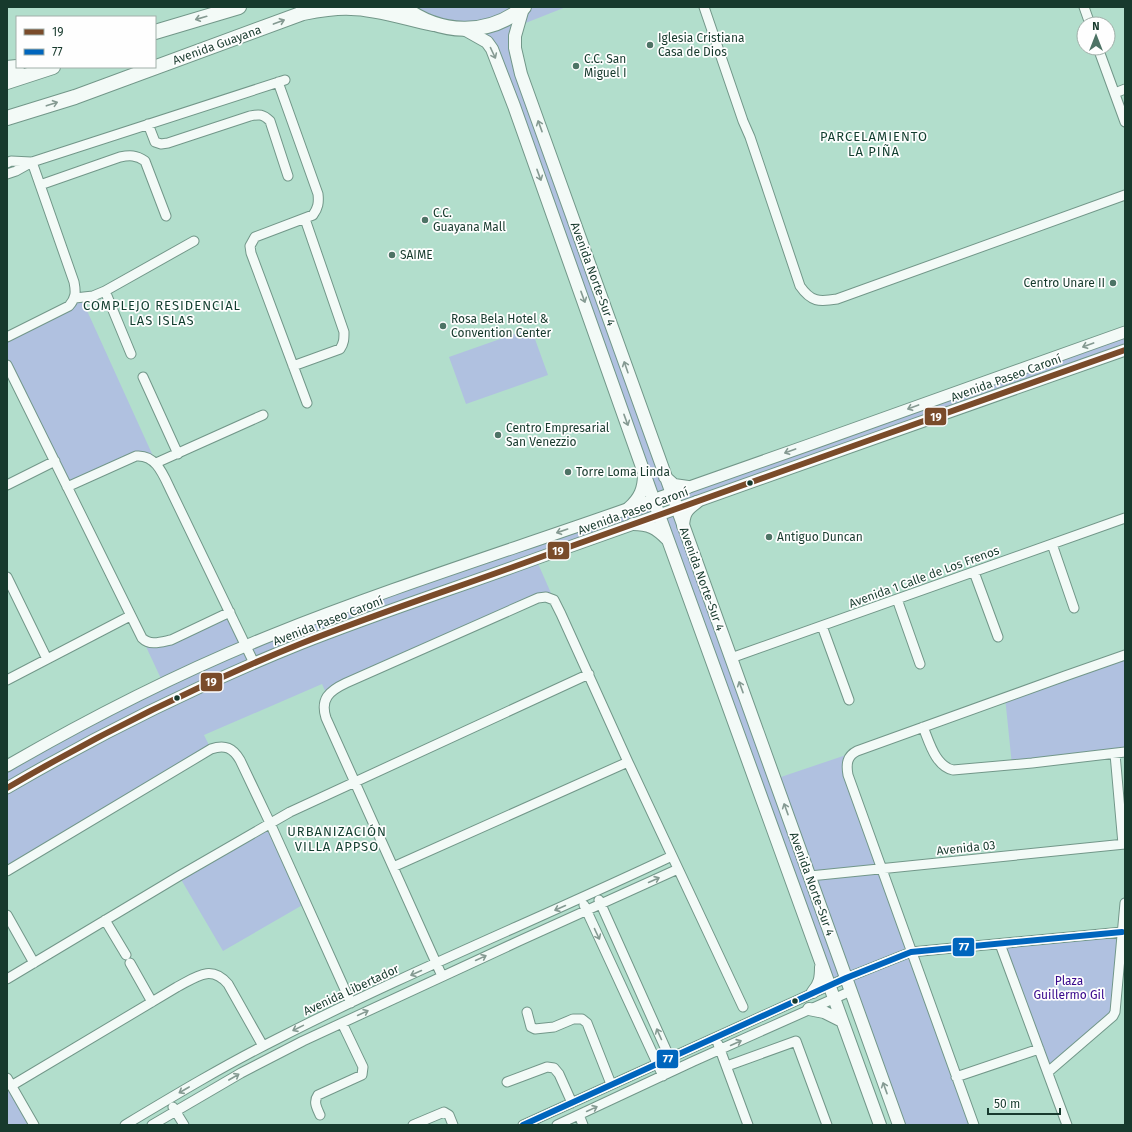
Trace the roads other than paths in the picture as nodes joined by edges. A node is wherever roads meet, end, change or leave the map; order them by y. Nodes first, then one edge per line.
1 (238, 7) edge
2 (403, 7) edge
3 (704, 7) edge
4 (523, 8) edge
5 (433, 24) junction
6 (464, 29) junction
7 (156, 32) edge
8 (1101, 56) edge
9 (50, 68) edge
10 (155, 68) edge
11 (156, 68) edge
12 (7, 82) edge
13 (1125, 89) edge
14 (1115, 93) junction
15 (10, 118) edge
16 (1125, 122) edge
17 (148, 124) junction
18 (32, 162) junction
19 (7, 163) edge
20 (7, 174) edge
21 (288, 176) dead end
22 (40, 185) junction
23 (1125, 195) edge
24 (166, 216) dead end
25 (305, 219) junction
26 (194, 241) dead end
27 (105, 291) junction
28 (75, 298) junction
29 (1125, 332) edge
30 (7, 337) edge
31 (1125, 350) edge
32 (131, 354) dead end
33 (7, 365) edge
34 (293, 366) junction
35 (143, 377) dead end
36 (10, 379) edge
37 (307, 403) dead end
38 (263, 414) dead end
39 (178, 454) junction
40 (55, 461) junction
41 (156, 463) junction
42 (644, 471) junction
43 (665, 476) junction
44 (7, 485) edge
45 (67, 487) junction
46 (688, 487) junction
47 (671, 493) junction
48 (654, 500) junction
49 (697, 502) junction
50 (629, 508) junction
51 (676, 509) junction
52 (660, 515) junction
53 (1125, 518) edge
54 (633, 524) junction
55 (683, 526) junction
56 (669, 541) junction
57 (1052, 544) junction
58 (974, 572) junction
59 (8, 583) edge
60 (896, 599) junction
61 (1074, 608) dead end
62 (230, 612) junction
63 (130, 616) junction
64 (822, 626) junction
65 (998, 637) dead end
66 (246, 646) junction
67 (1125, 655) edge
68 (731, 658) junction
69 (47, 659) junction
70 (254, 663) junction
71 (920, 664) dead end
72 (589, 674) junction
73 (7, 680) edge
74 (849, 700) dead end
75 (923, 727) junction
76 (1125, 752) edge
77 (1115, 754) junction
78 (628, 762) junction
79 (7, 766) edge
80 (355, 782) junction
81 (7, 788) edge
82 (270, 823) junction
83 (1124, 844) edge
84 (672, 856) junction
85 (392, 867) junction
86 (678, 869) junction
87 (881, 869) junction
88 (7, 871) edge
89 (810, 876) junction
90 (595, 892) junction
91 (581, 898) junction
92 (1125, 903) edge
93 (600, 904) junction
94 (586, 910) junction
95 (7, 915) edge
96 (105, 920) junction
97 (1122, 932) junction
98 (1000, 944) junction
99 (911, 952) junction
100 (822, 962) junction
101 (34, 963) junction
102 (436, 964) junction
103 (442, 976) junction
104 (846, 978) junction
105 (7, 979) edge
106 (830, 985) junction
107 (850, 991) junction
108 (813, 992) junction
109 (834, 998) junction
110 (152, 1002) junction
111 (351, 1003) junction
112 (743, 1007) dead end
113 (809, 1009) junction
114 (527, 1012) dead end
115 (842, 1020) junction
116 (342, 1023) junction
117 (715, 1037) junction
118 (263, 1046) junction
119 (720, 1049) junction
120 (1039, 1049) junction
121 (670, 1058) junction
122 (657, 1063) junction
123 (726, 1066) junction
124 (675, 1070) junction
125 (1048, 1072) junction
126 (663, 1076) junction
127 (956, 1077) junction
128 (9, 1082) edge
129 (507, 1082) dead end
130 (611, 1084) junction
131 (168, 1099) junction
132 (572, 1103) junction
133 (156, 1106) junction
134 (176, 1111) junction
135 (320, 1115) dead end
136 (579, 1115) junction
137 (165, 1122) edge
138 (34, 1125) edge
139 (125, 1125) edge
140 (152, 1125) edge
141 (184, 1125) edge
142 (413, 1125) edge
143 (454, 1125) edge
144 (523, 1125) edge
145 (557, 1125) edge
146 (583, 1125) edge
147 (748, 1125) edge
148 (827, 1125) edge
149 (880, 1125) edge
150 (899, 1125) edge
151 (974, 1125) edge
152 (1067, 1125) edge

1 -> 7 main road
2 - 5 main road
3 - 23 street
4 - 6 main road
43 -> 4 main road, Avenida Norte-Sur 4
5 - 6 main road
11 -> 5 main road, Avenida Guayana
6 -> 42 main road, Avenida Norte-Sur 4
8 - 14 street
9 - 12 main road
15 -> 10 main road, Avenida Guayana
13 - 14 street
14 - 16 street
17 - 18 street
17 - 21 street
17 - 25 street
18 - 19 street
18 - 20 street
18 - 22 street
22 - 24 street
22 - 28 street
25 - 34 street
25 - 34 street
26 - 27 street
27 - 28 street
27 - 32 street
28 - 30 street
29 -> 46 street, Avenida Paseo Caroní
31 - 49 street, Avenida Paseo Caroní
33 - 36 street
34 - 37 street
35 - 39 street
36 - 40 street
38 - 39 street
39 - 41 street
40 - 44 street
40 - 45 street
41 - 45 street
41 - 62 street
42 - 48 main road, Avenida Norte-Sur 4
42 - 50 main road
43 - 46 main road
43 - 47 main road, Avenida Norte-Sur 4
45 - 63 street
46 - 47 street, Avenida Paseo Caroní
47 - 48 street, Avenida Paseo Caroní
47 - 51 main road, Avenida Norte-Sur 4
48 - 50 street, Avenida Paseo Caroní
48 - 52 main road, Avenida Norte-Sur 4
49 - 51 street, Avenida Paseo Caroní
49 - 55 main road
50 -> 66 street, Avenida Paseo Caroní
51 - 52 street, Avenida Paseo Caroní
51 - 55 main road, Avenida Norte-Sur 4
52 - 54 street, Avenida Paseo Caroní
52 - 56 main road, Avenida Norte-Sur 4
53 - 57 street, Avenida 1 Calle de Los Frenos
54 - 56 main road
54 - 70 street, Avenida Paseo Caroní
55 - 68 main road, Avenida Norte-Sur 4
56 - 100 main road, Avenida Norte-Sur 4
57 - 58 street, Avenida 1 Calle de Los Frenos
57 - 61 street
58 - 60 street, Avenida 1 Calle de Los Frenos
58 - 65 street
59 - 69 street
60 - 64 street, Avenida 1 Calle de Los Frenos
60 - 71 street
62 - 63 street
62 - 66 street
63 - 69 street
64 - 68 street, Avenida 1 Calle de Los Frenos
64 - 74 street
66 - 70 street
66 - 79 street, Avenida Paseo Caroní
67 - 75 street
89 -> 68 main road, Avenida Norte-Sur 4
69 - 73 street
70 - 81 street, Avenida Paseo Caroní
72 - 78 street
72 - 80 street
72 - 80 street
75 - 77 street
75 - 87 street
76 - 77 street
77 - 83 street
78 - 84 street
78 - 85 street
80 - 82 street
80 - 85 street
82 - 88 street
82 - 96 street
82 - 111 street
83 - 87 street, Avenida 03
84 - 86 street
84 - 90 street, Avenida Libertador
85 - 102 street
93 -> 86 street
86 - 112 street
87 - 89 street, Avenida 03
87 - 99 street
89 - 104 main road, Avenida Norte-Sur 4
90 - 91 street, Avenida Libertador
90 - 93 street
91 - 94 street
91 -> 102 street, Avenida Libertador
92 - 97 street
93 - 94 street
121 -> 93 street
103 -> 94 street
94 -> 122 street
95 - 101 street
96 - 101 street
96 - 110 street
97 - 98 street
97 - 125 street
98 - 99 street
98 - 120 street
99 - 104 street
99 - 127 street
100 - 106 main road, Avenida Norte-Sur 4
100 - 108 main road
101 - 105 street
102 - 103 street
102 -> 111 street, Avenida Libertador
116 -> 103 street
104 - 106 street
104 - 107 main road, Avenida Norte-Sur 4
106 - 108 street
106 - 109 main road, Avenida Norte-Sur 4
107 - 109 street
150 -> 107 main road, Avenida Norte-Sur 4
108 - 117 street
109 - 113 street
109 - 115 main road, Avenida Norte-Sur 4
110 - 118 street
110 - 128 street
111 -> 118 street, Avenida Libertador
113 - 115 main road
119 -> 113 street
114 - 130 street
115 - 149 main road, Avenida Norte-Sur 4
134 -> 116 street
116 - 135 street
117 - 119 street
117 - 121 street
118 -> 131 street, Avenida Libertador
119 - 123 street
119 - 124 street
120 - 125 street
120 - 127 street
121 - 122 street
121 - 124 street
122 - 126 street
122 - 130 street
123 - 147 street
123 - 148 street
124 - 126 street
125 - 152 street
136 -> 126 street
127 - 151 street
128 - 138 street
129 - 132 street
130 - 132 street
131 - 133 street, Avenida Libertador
131 - 134 street
132 - 144 street
133 - 137 street
133 - 139 street, Avenida Libertador
134 - 137 street
134 - 141 street
136 - 145 street
136 - 146 street
137 - 140 street
142 - 143 street

